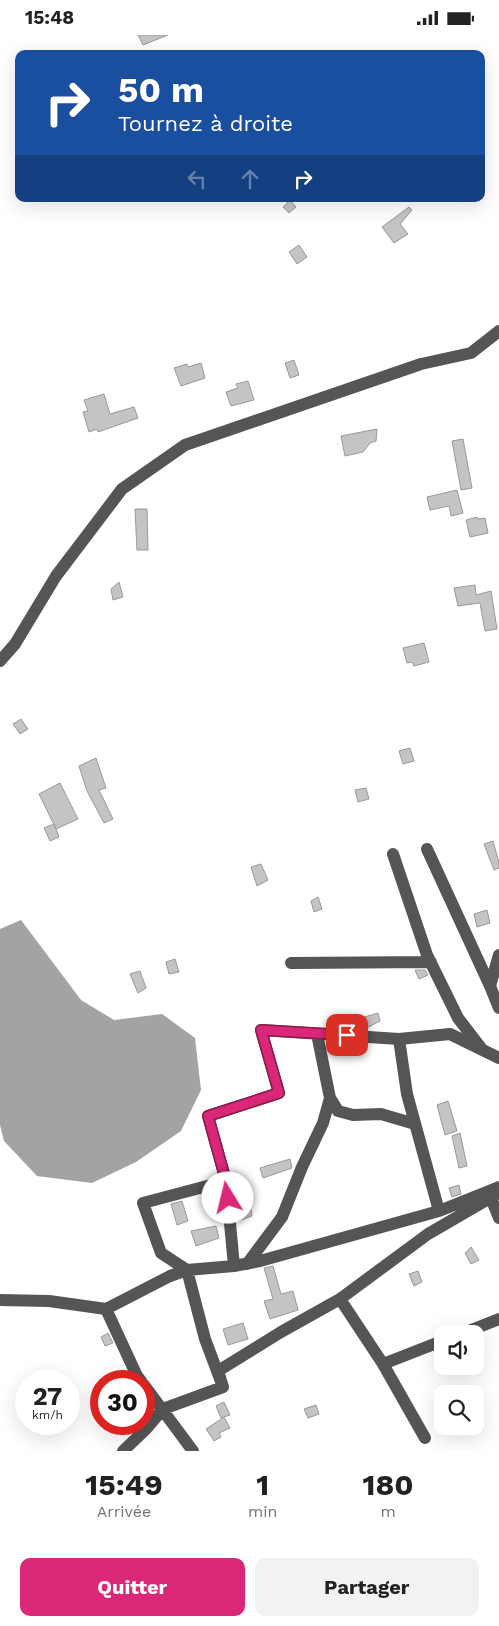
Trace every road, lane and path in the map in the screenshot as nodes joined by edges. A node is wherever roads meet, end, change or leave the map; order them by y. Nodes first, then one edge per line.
1 (499, 331) edge
2 (0, 661) edge
3 (427, 849) dead end
4 (392, 854) dead end
5 (499, 955) edge
6 (431, 962) junction
7 (291, 963) dead end
8 (490, 986) junction
9 (499, 1008) edge
10 (317, 1034) junction
11 (399, 1039) junction
12 (482, 1050) junction
13 (499, 1058) edge
14 (330, 1098) junction
15 (415, 1124) junction
16 (226, 1181) junction
17 (499, 1187) edge
18 (495, 1196) edge
19 (440, 1211) junction
20 (499, 1218) edge
21 (241, 1265) junction
22 (187, 1270) junction
23 (340, 1299) junction
24 (0, 1300) edge
25 (106, 1309) junction
26 (499, 1319) edge
27 (484, 1325) edge
28 (434, 1344) edge
29 (383, 1364) junction
30 (134, 1370) edge
31 (223, 1387) junction
32 (155, 1399) edge
33 (163, 1409) junction
34 (426, 1438) dead end
35 (123, 1451) edge
36 (193, 1451) edge

1 - 2 street
3 - 8 street
4 - 6 street
5 - 8 street
6 - 7 street
6 - 12 street
8 - 9 street
10 - 11 street
10 - 14 street
10 - 16 street
11 - 12 street
11 - 15 street
12 - 13 street
14 - 15 street
14 - 21 street
15 - 19 street
16 - 21 street
16 - 22 street
17 - 19 street
18 - 20 street
18 - 23 street
19 - 21 street
21 - 22 street
22 - 25 street
22 - 31 street
23 - 29 street
23 - 31 street
24 - 25 street
25 - 30 street
26 - 27 street
28 - 29 street
29 - 34 street
31 - 33 street
32 - 33 street
33 - 35 street
33 - 36 street

